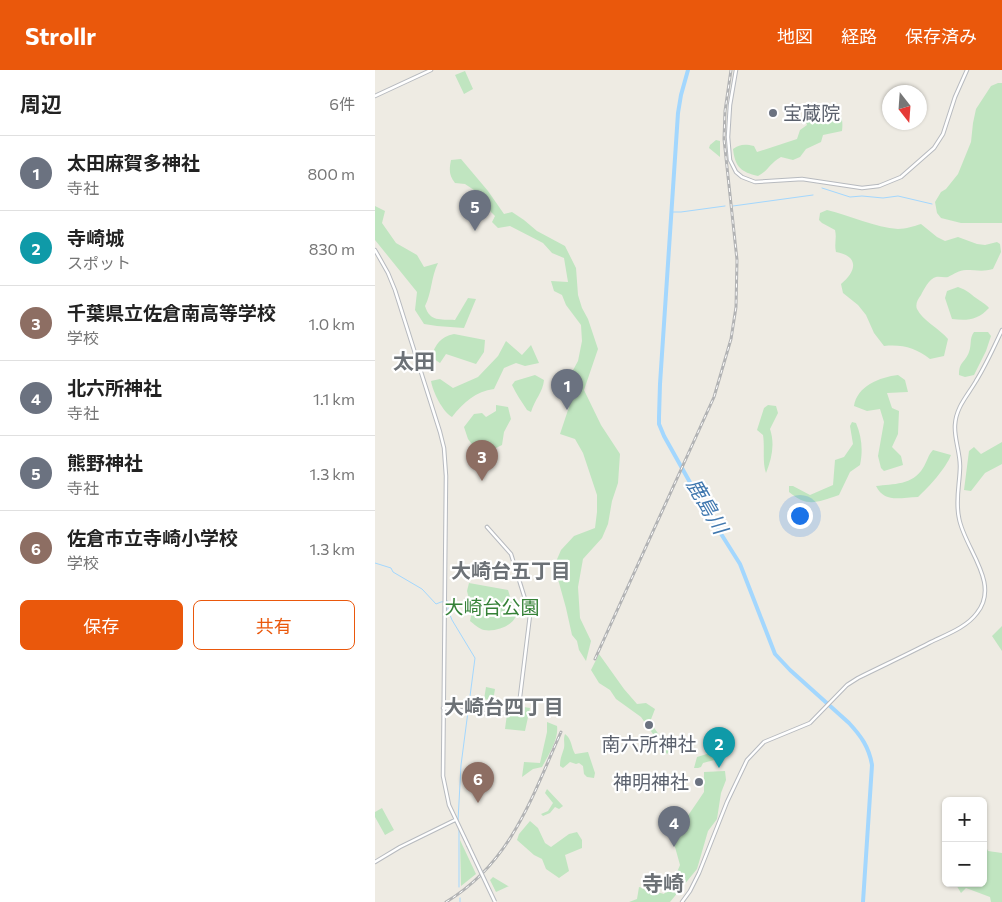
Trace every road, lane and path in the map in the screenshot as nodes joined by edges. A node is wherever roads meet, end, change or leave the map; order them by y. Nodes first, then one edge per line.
1 (431, 70) edge
2 (736, 70) edge
3 (967, 70) edge
4 (375, 96) edge
5 (375, 250) edge
6 (1002, 330) edge
7 (487, 527) dead end
8 (443, 708) junction
9 (455, 820) junction
10 (375, 862) edge
11 (495, 902) edge
12 (681, 902) edge

1 - 4 street
2 - 3 street
5 - 8 street
6 - 12 street
7 - 8 street
8 - 9 street
9 - 10 street
9 - 11 street, bridge

